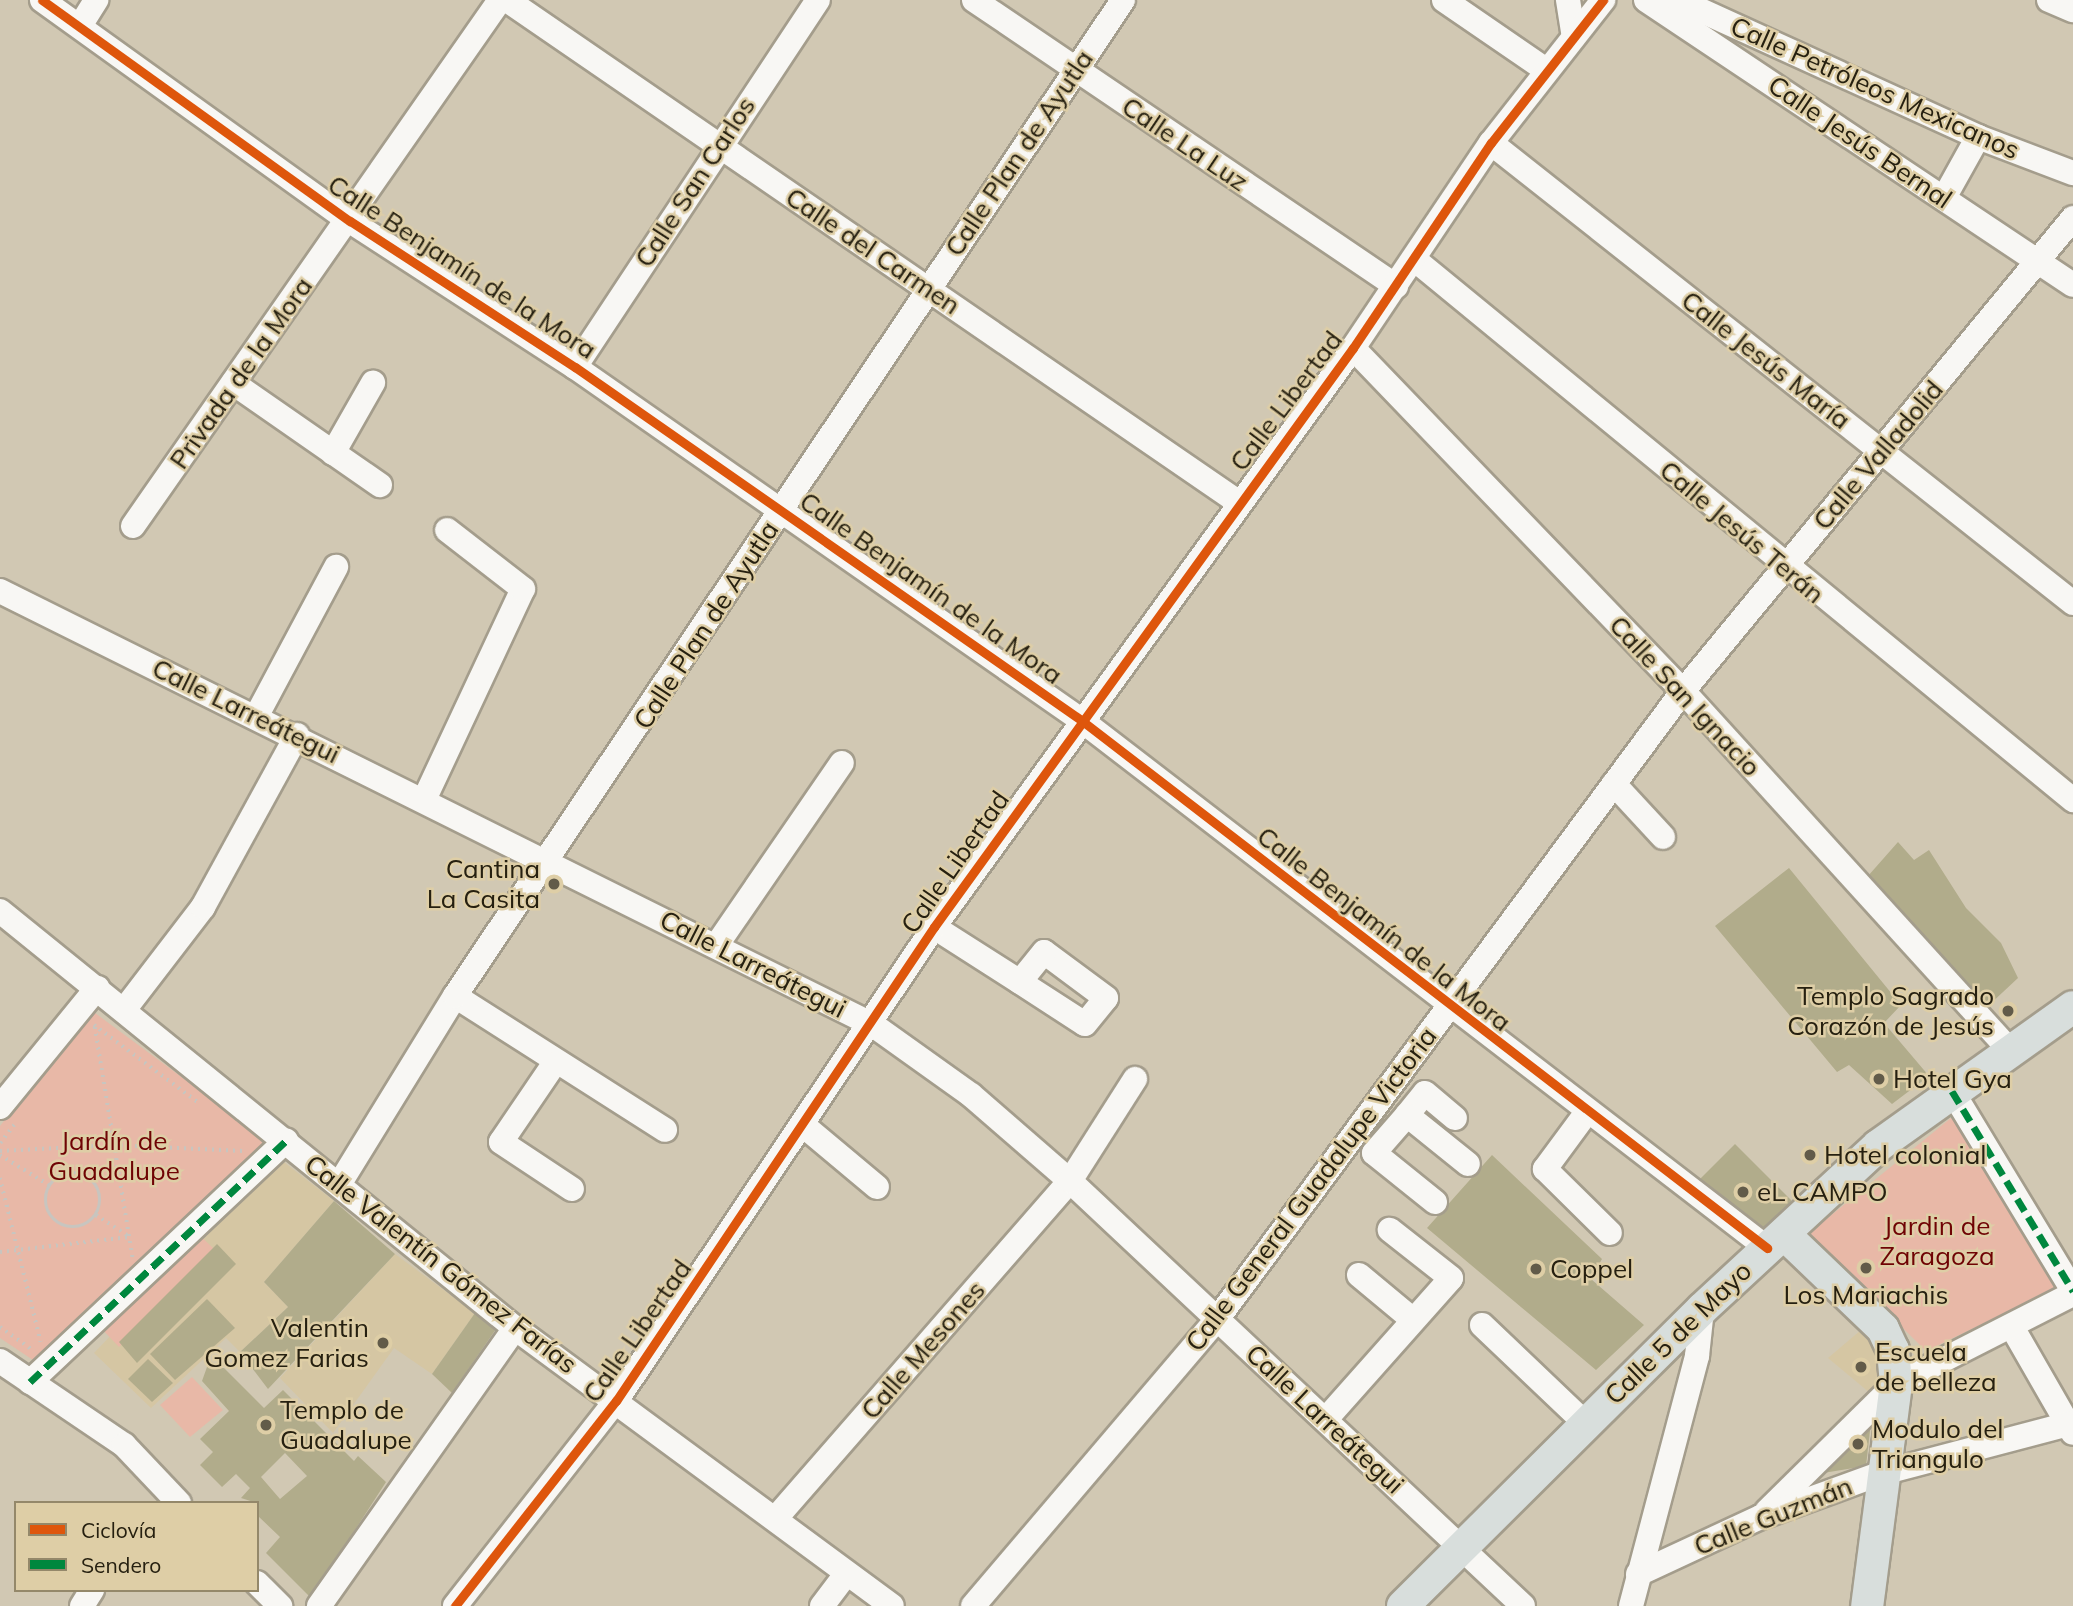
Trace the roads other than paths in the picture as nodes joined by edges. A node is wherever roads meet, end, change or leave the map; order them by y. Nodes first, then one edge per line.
1 (42, 0) edge
2 (96, 0) edge
3 (500, 0) edge
4 (507, 0) edge
5 (818, 0) edge
6 (974, 0) edge
7 (1124, 0) edge
8 (1444, 0) edge
9 (1568, 0) edge
10 (1603, 0) edge
11 (1646, 0) edge
12 (1678, 0) edge
13 (2049, 0) edge
14 (2073, 9) edge
15 (80, 26) junction
16 (1573, 32) junction
17 (1075, 70) junction
18 (1546, 70) junction
19 (1978, 137) junction
20 (1491, 143) junction
21 (717, 144) junction
22 (2073, 173) edge
23 (1944, 198) junction
24 (2073, 218) edge
25 (350, 221) junction
26 (1414, 259) junction
27 (2036, 262) junction
28 (2073, 285) edge
29 (1396, 286) junction
30 (928, 288) junction
31 (1353, 348) junction
32 (575, 367) junction
33 (233, 383) junction
34 (373, 383) dead end
35 (333, 453) junction
36 (1883, 453) junction
37 (380, 485) dead end
38 (1238, 502) junction
39 (783, 509) junction
40 (132, 526) dead end
41 (447, 530) dead end
42 (336, 567) dead end
43 (1784, 568) junction
44 (0, 591) edge
45 (2073, 603) edge
46 (1683, 691) junction
47 (257, 715) junction
48 (1081, 720) junction
49 (297, 734) junction
50 (842, 763) dead end
51 (1614, 784) junction
52 (424, 800) junction
53 (2073, 800) edge
54 (1663, 837) dead end
55 (550, 861) junction
56 (0, 911) edge
57 (934, 927) junction
58 (716, 946) junction
59 (1020, 982) dead end
60 (97, 988) junction
61 (455, 996) junction
62 (1449, 1007) junction
63 (2073, 1007) edge
64 (124, 1010) junction
65 (873, 1025) junction
66 (2011, 1051) junction
67 (554, 1064) junction
68 (1135, 1079) dead end
69 (1952, 1091) junction
70 (1, 1104) edge
71 (1371, 1112) junction
72 (1587, 1112) junction
73 (1455, 1118) dead end
74 (1400, 1123) junction
75 (804, 1126) junction
76 (665, 1130) dead end
77 (286, 1141) junction
78 (1468, 1164) dead end
79 (1070, 1181) junction
80 (340, 1183) junction
81 (877, 1187) dead end
82 (572, 1189) dead end
83 (1435, 1202) dead end
84 (1390, 1230) dead end
85 (1610, 1233) dead end
86 (1776, 1241) junction
87 (1359, 1275) dead end
88 (2073, 1292) edge
89 (1702, 1309) junction
90 (1218, 1318) junction
91 (1413, 1320) junction
92 (1482, 1325) dead end
93 (2012, 1327) junction
94 (515, 1328) junction
95 (0, 1362) edge
96 (30, 1381) junction
97 (1896, 1384) junction
98 (616, 1401) junction
99 (1326, 1419) junction
100 (1585, 1423) junction
101 (2072, 1427) edge
102 (1882, 1473) junction
103 (177, 1501) edge
104 (1761, 1517) junction
105 (775, 1519) junction
106 (1459, 1546) junction
107 (847, 1573) junction
108 (1638, 1574) junction
109 (259, 1585) edge
110 (280, 1606) edge
111 (319, 1606) edge
112 (456, 1606) edge
113 (822, 1606) edge
114 (892, 1606) edge
115 (973, 1606) edge
116 (1403, 1606) edge
117 (1523, 1606) edge
118 (1631, 1606) edge
119 (1867, 1606) edge

1 - 15 street, Calle Benjamín de la Mora
2 - 15 street
3 - 25 street, Privada de la Mora
4 - 21 street, Calle del Carmen
5 - 21 street, Calle San Carlos
6 - 17 street, Calle La Luz
7 - 17 street, Calle Plan de Ayutla
8 - 18 street
9 - 16 street
10 - 16 street
11 - 23 street, Calle Jesús Bernal
12 - 19 street, Calle Petróleos Mexicanos
13 - 14 street
15 - 25 street, Calle Benjamín de la Mora
16 - 18 street
17 - 29 street, Calle La Luz
17 - 30 street, Calle Plan de Ayutla
18 - 20 street, Calle Libertad
19 - 22 street, Calle Petróleos Mexicanos
19 - 23 street
20 - 26 street, Calle Libertad
20 - 36 street, Calle Jesús María
21 - 30 street, Calle del Carmen
21 - 32 street, Calle San Carlos
23 - 27 street, Calle Jesús Bernal
24 - 27 street, Calle Valladolid
25 - 32 street, Calle Benjamín de la Mora
25 - 33 street, Privada de la Mora
26 - 29 street, Calle Libertad
26 - 43 street, Calle Jesús Terán
27 - 28 street, Calle Jesús Bernal
27 - 36 street, Calle Valladolid
29 - 31 street, Calle Libertad
30 - 38 street, Calle del Carmen
30 - 39 street, Calle Plan de Ayutla
31 - 38 street, Calle Libertad
31 - 46 street, Calle San Ignacio
32 - 39 street, Calle Benjamín de la Mora
33 - 35 street
33 - 40 street, Privada de la Mora
34 - 35 street
35 - 37 street
36 - 43 street, Calle Valladolid
36 - 45 street, Calle Jesús María
38 - 48 street, Calle Libertad
39 - 48 street, Calle Benjamín de la Mora
39 - 55 street, Calle Plan de Ayutla
41 - 52 street
42 - 47 street
43 - 46 street, Calle Valladolid
43 - 53 street, Calle Jesús Terán
44 - 47 street, Calle Larreátegui
46 - 51 street, Calle General Guadalupe Victoria
46 - 66 street, Calle San Ignacio
47 - 49 street, Calle Larreátegui
48 - 57 street, Calle Libertad
48 - 62 street, Calle Benjamín de la Mora
49 - 52 street, Calle Larreátegui
49 - 64 street
50 - 58 street
51 - 54 street
51 - 62 street, Calle General Guadalupe Victoria
52 - 55 street, Calle Larreátegui
55 - 58 street, Calle Larreátegui
55 - 61 street, Calle Plan de Ayutla
56 - 60 street, Calle Valentín Gómez Farías
57 - 59 street
57 - 65 street, Calle Libertad
58 - 65 street, Calle Larreátegui
60 - 64 street, Calle Valentín Gómez Farías
60 - 70 street
61 - 67 street
61 - 80 street, Calle Plan de Ayutla
62 - 71 street, Calle General Guadalupe Victoria
62 - 72 street, Calle Benjamín de la Mora
63 - 66 main road, Calle 5 de Mayo
64 - 77 street, Calle Valentín Gómez Farías
65 - 75 street, Calle Libertad
65 - 79 street, Calle Larreátegui
66 - 69 main road, Calle 5 de Mayo
67 - 76 street
67 - 82 street
68 - 79 street, Calle Mesones
69 - 86 main road, Calle 5 de Mayo
69 - 88 street
71 - 74 street
71 - 90 street, Calle General Guadalupe Victoria
72 - 85 street
72 - 86 street, Calle Benjamín de la Mora
73 - 74 street
74 - 78 street
74 - 83 street
75 - 81 street
75 - 98 street, Calle Libertad
77 - 80 street, Calle Valentín Gómez Farías
77 - 96 street
79 - 90 street, Calle Larreátegui
79 - 105 street, Calle Mesones
80 - 94 street, Calle Valentín Gómez Farías
84 - 91 street
86 - 89 main road, Calle 5 de Mayo
86 - 97 main road
87 - 91 street
88 - 93 street
89 - 100 main road, Calle 5 de Mayo
89 - 108 street
90 - 99 street, Calle Larreátegui
90 - 115 street, Calle General Guadalupe Victoria
91 - 99 street
92 - 100 street
93 - 97 street
93 - 101 street
94 - 98 street, Calle Valentín Gómez Farías
94 - 111 street
95 - 96 street
96 - 103 street
97 - 102 main road
97 - 104 street
98 - 105 street, Calle Valentín Gómez Farías
98 - 112 street, Calle Libertad
99 - 106 street, Calle Larreátegui
100 - 106 main road, Calle 5 de Mayo
101 - 102 street, Calle Guzmán
102 - 104 street, Calle Guzmán
102 - 119 main road
104 - 108 street, Calle Guzmán
105 - 107 street, Calle Valentín Gómez Farías
106 - 116 main road, Calle 5 de Mayo
106 - 117 street, Calle Larreátegui
107 - 113 street
107 - 114 street, Calle Valentín Gómez Farías
108 - 118 street
109 - 110 street

